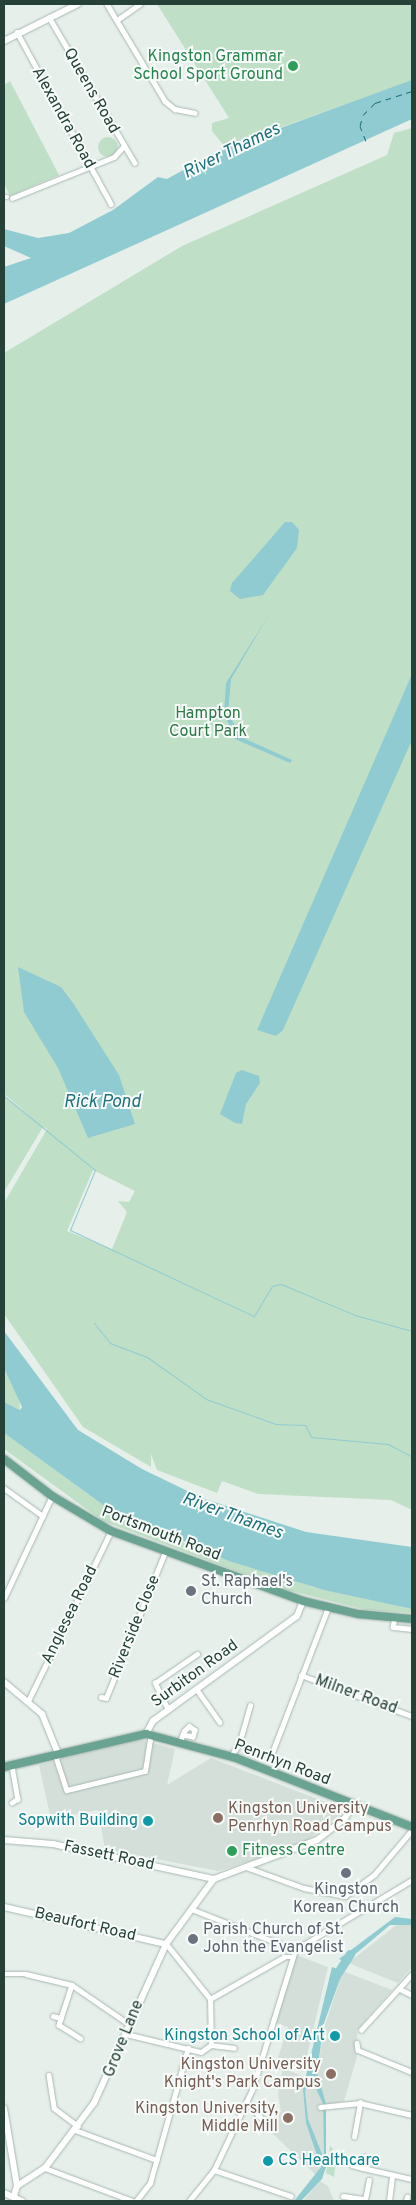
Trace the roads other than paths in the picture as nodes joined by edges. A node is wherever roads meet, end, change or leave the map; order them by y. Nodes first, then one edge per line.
1 (78, 4) edge
2 (108, 4) edge
3 (140, 4) edge
4 (49, 17) junction
5 (117, 20) junction
6 (17, 32) junction
7 (4, 41) edge
8 (195, 113) dead end
9 (123, 147) junction
10 (135, 163) dead end
11 (90, 167) junction
12 (8, 197) edge
13 (111, 204) dead end
14 (4, 1459) edge
15 (4, 1488) edge
16 (52, 1496) junction
17 (43, 1516) junction
18 (111, 1531) junction
19 (165, 1552) junction
20 (4, 1598) edge
21 (303, 1601) junction
22 (328, 1608) junction
23 (395, 1617) junction
24 (412, 1619) edge
25 (412, 1629) edge
26 (197, 1654) dead end
27 (301, 1675) junction
28 (4, 1682) edge
29 (198, 1691) junction
30 (101, 1697) dead end
31 (28, 1699) junction
32 (250, 1706) dead end
33 (168, 1710) junction
34 (412, 1716) edge
35 (220, 1722) dead end
36 (149, 1735) junction
37 (183, 1735) dead end
38 (179, 1744) junction
39 (58, 1756) junction
40 (230, 1757) junction
41 (270, 1758) dead end
42 (8, 1767) edge
43 (12, 1803) dead end
44 (353, 1805) junction
45 (411, 1825) edge
46 (4, 1840) edge
47 (246, 1867) junction
48 (214, 1879) junction
49 (412, 1880) edge
50 (4, 1907) edge
51 (194, 1910) junction
52 (166, 1944) junction
53 (295, 1950) junction
54 (291, 1957) junction
55 (4, 1974) edge
56 (412, 1974) edge
57 (72, 1984) junction
58 (400, 1989) junction
59 (412, 1995) edge
60 (210, 2000) junction
61 (53, 2016) dead end
62 (61, 2018) junction
63 (129, 2024) junction
64 (361, 2030) dead end
65 (126, 2034) junction
66 (80, 2038) dead end
67 (358, 2043) dead end
68 (211, 2046) junction
69 (188, 2048) junction
70 (234, 2048) dead end
71 (258, 2064) junction
72 (281, 2065) dead end
73 (412, 2072) edge
74 (49, 2075) dead end
75 (246, 2102) junction
76 (360, 2103) junction
77 (323, 2106) dead end
78 (4, 2108) edge
79 (412, 2116) edge
80 (268, 2125) dead end
81 (76, 2128) junction
82 (354, 2137) dead end
83 (365, 2157) dead end
84 (157, 2160) junction
85 (352, 2166) dead end
86 (45, 2168) junction
87 (363, 2168) junction
88 (214, 2170) junction
89 (392, 2174) junction
90 (412, 2179) edge
91 (369, 2180) dead end
92 (17, 2186) junction
93 (4, 2193) edge
94 (14, 2196) junction
95 (291, 2196) dead end
96 (342, 2196) dead end
97 (365, 2200) edge
98 (22, 2201) edge
99 (134, 2201) edge
100 (190, 2201) edge
101 (389, 2201) edge

1 - 4 street
2 - 5 street
3 - 5 street
4 - 6 street
4 - 9 street, Queens Road
5 - 8 street
6 - 7 street
6 - 11 street, Alexandra Road
9 - 10 street, Queens Road
9 - 11 street
11 - 12 street
11 - 13 street, Alexandra Road
14 - 16 main road, Portsmouth Road
15 - 17 street
16 - 17 street
16 - 18 main road, Portsmouth Road
17 - 20 street
18 - 19 main road, Portsmouth Road
18 - 31 street, Anglesea Road
19 - 21 main road, Portsmouth Road
19 - 30 street, Riverside Close
21 - 22 main road, Portsmouth Road
21 - 29 street, Surbiton Road
22 - 23 main road, Portsmouth Road
22 - 27 street
23 - 24 main road, Portsmouth Road
23 - 25 street
26 - 33 street
27 - 34 street, Milner Road
27 - 41 street
28 - 31 street
29 - 33 street, Surbiton Road
29 - 35 street
31 - 39 street
32 - 40 street
33 - 36 street, Surbiton Road
36 - 38 main road, Penrhyn Road
36 - 39 main road
36 - 39 street
37 - 38 street
38 - 40 main road, Penrhyn Road
39 - 42 main road
40 - 44 main road, Penrhyn Road
42 - 43 street
44 - 45 main road, Penrhyn Road
44 - 47 street
45 - 47 street
46 - 48 street, Fassett Road
47 - 48 street
48 - 51 street, Grove Lane
49 - 53 street
50 - 52 street, Beaufort Road
51 - 52 street, Grove Lane
51 - 53 street
52 - 60 street
52 - 63 street, Grove Lane
53 - 54 street
54 - 60 street
54 - 71 street
55 - 57 street
56 - 58 street
57 - 62 street
57 - 63 street
58 - 59 street
58 - 64 street
60 - 68 street
61 - 62 street
62 - 66 street
63 - 65 street, Grove Lane
65 - 69 street
65 - 81 street, Grove Lane
67 - 73 street
68 - 69 street
68 - 70 street
69 - 84 street
71 - 72 street
71 - 75 street
74 - 81 street
75 - 80 street
75 - 88 street
76 - 77 street
76 - 79 street
76 - 82 street
78 - 92 street
81 - 84 street
81 - 86 street, Grove Lane
83 - 87 street
84 - 99 street
85 - 87 street
86 - 92 street, Grove Lane
86 - 99 street
87 - 89 street
88 - 95 street
88 - 100 street
89 - 90 street
89 - 101 street
91 - 97 street
92 - 94 street
93 - 94 street
94 - 98 street
96 - 97 street

